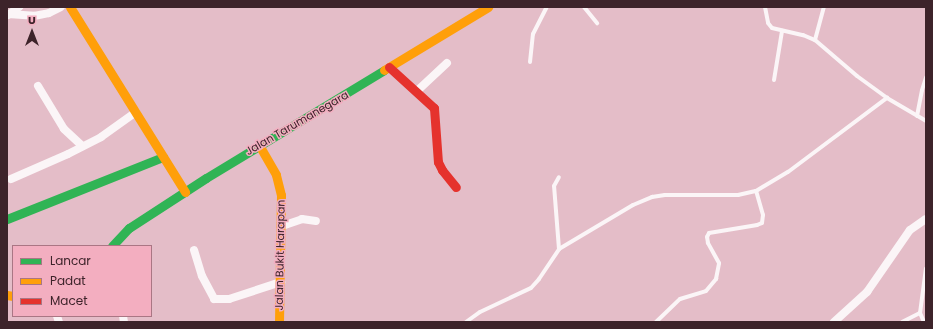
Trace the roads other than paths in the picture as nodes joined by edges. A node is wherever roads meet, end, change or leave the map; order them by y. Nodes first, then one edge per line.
1 (19, 7) edge
2 (61, 7) edge
3 (70, 7) edge
4 (488, 7) edge
5 (547, 7) edge
6 (584, 7) edge
7 (765, 7) edge
8 (824, 7) edge
9 (8, 15) edge
10 (596, 23) dead end
11 (782, 31) junction
12 (815, 40) junction
13 (530, 62) dead end
14 (447, 63) dead end
15 (389, 67) junction
16 (926, 78) edge
17 (774, 80) dead end
18 (38, 86) dead end
19 (417, 91) junction
20 (887, 98) junction
21 (136, 112) junction
22 (917, 116) junction
23 (926, 121) edge
24 (259, 145) junction
25 (82, 146) junction
26 (163, 157) junction
27 (560, 177) dead end
28 (11, 179) dead end
29 (456, 187) dead end
30 (756, 191) junction
31 (185, 192) junction
32 (7, 219) edge
33 (926, 219) edge
34 (316, 221) dead end
35 (282, 226) junction
36 (113, 245) edge
37 (559, 249) junction
38 (194, 250) dead end
39 (926, 268) edge
40 (281, 282) junction
41 (920, 313) junction
42 (279, 322) edge
43 (466, 322) edge
44 (656, 322) edge
45 (834, 322) edge
46 (902, 322) edge
47 (924, 322) edge

1 - 9 street
2 - 9 street
3 - 21 street
4 - 15 street, Jalan Tarumanegara
5 - 13 lane
6 - 10 lane
7 - 11 lane
8 - 12 lane
11 - 12 lane
11 - 17 lane
12 - 20 lane
14 - 19 street
15 - 19 street
15 - 24 street, Jalan Tarumanegara
16 - 22 lane
18 - 25 street
19 - 29 street
20 - 22 lane
20 - 30 lane
21 - 25 street
21 - 26 street
22 - 23 lane
24 - 31 street, Jalan Tarumanegara
24 - 35 street, Jalan Bukit Harapan
25 - 28 street
26 - 31 street
26 - 32 street
27 - 37 lane
30 - 37 lane
30 - 44 lane
31 - 36 street, Jalan Tarumanegara
33 - 45 street
34 - 35 street
35 - 40 street, Jalan Bukit Harapan
37 - 43 lane
38 - 40 street
39 - 41 lane
40 - 42 street, Jalan Bukit Harapan
41 - 46 lane
41 - 47 lane

